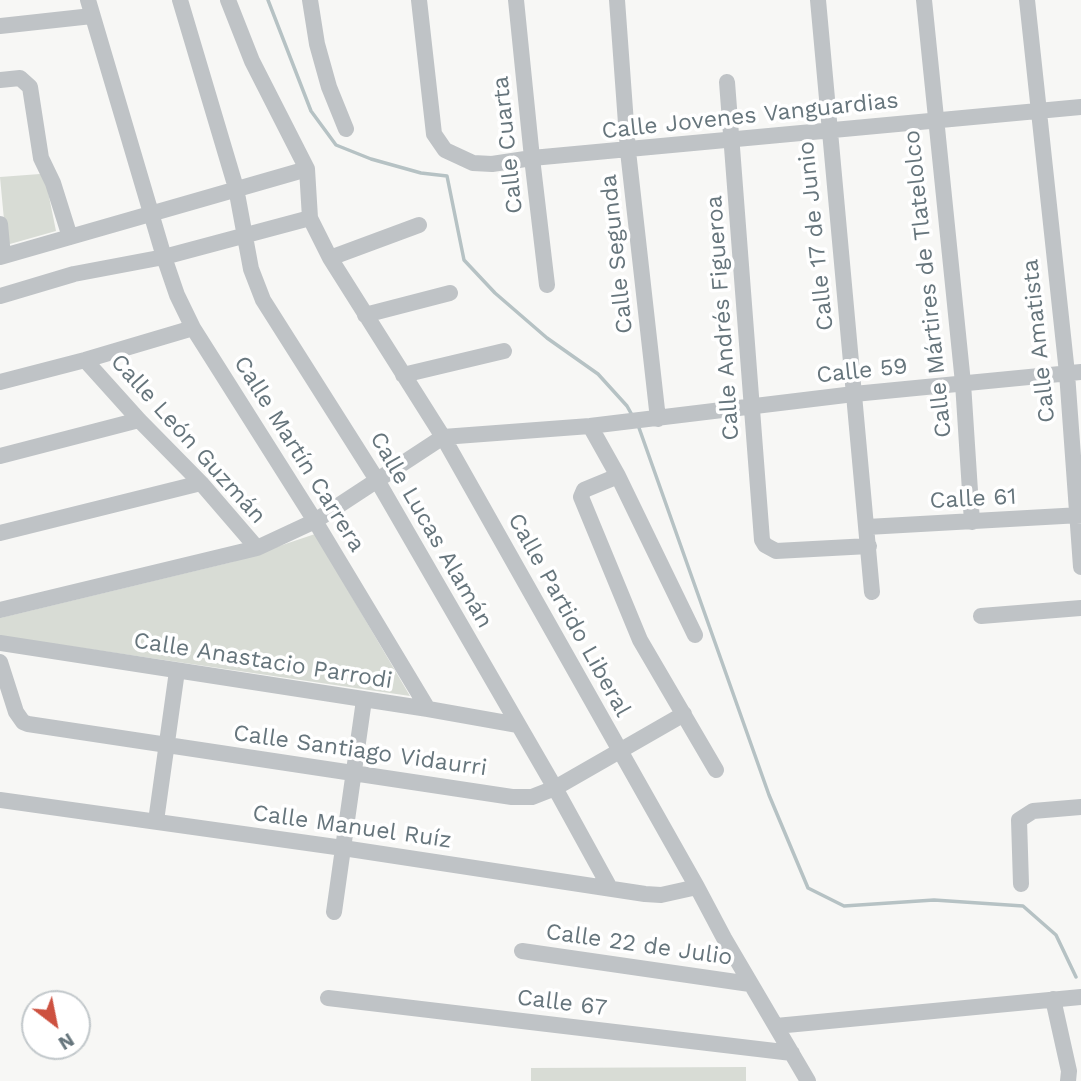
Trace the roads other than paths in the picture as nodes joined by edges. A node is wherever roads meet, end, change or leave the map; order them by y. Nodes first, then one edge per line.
1 (88, 0) edge
2 (180, 0) edge
3 (228, 0) edge
4 (310, 0) edge
5 (419, 0) edge
6 (516, 0) edge
7 (617, 0) edge
8 (818, 0) edge
9 (924, 0) edge
10 (1027, 0) edge
11 (92, 16) junction
12 (0, 26) edge
13 (0, 80) edge
14 (727, 82) dead end
15 (1081, 107) edge
16 (1038, 111) junction
17 (935, 120) junction
18 (346, 128) dead end
19 (828, 131) junction
20 (732, 140) junction
21 (628, 151) junction
22 (531, 158) junction
23 (307, 169) junction
24 (236, 188) junction
25 (152, 214) junction
26 (310, 218) junction
27 (0, 224) edge
28 (419, 225) dead end
29 (243, 236) junction
30 (71, 237) junction
31 (1, 256) edge
32 (164, 257) junction
33 (330, 258) junction
34 (547, 285) dead end
35 (450, 293) dead end
36 (0, 296) edge
37 (365, 315) junction
38 (193, 328) junction
39 (504, 351) dead end
40 (85, 360) junction
41 (1074, 373) edge
42 (403, 375) junction
43 (0, 382) edge
44 (963, 383) junction
45 (854, 394) junction
46 (752, 407) junction
47 (654, 419) junction
48 (139, 420) junction
49 (590, 426) junction
50 (443, 438) junction
51 (0, 456) edge
52 (618, 476) junction
53 (377, 480) junction
54 (201, 483) junction
55 (1078, 515) edge
56 (315, 521) junction
57 (972, 522) junction
58 (867, 527) junction
59 (0, 533) edge
60 (869, 546) junction
61 (257, 548) junction
62 (1081, 567) edge
63 (872, 592) dead end
64 (1081, 608) edge
65 (0, 610) edge
66 (981, 616) dead end
67 (695, 635) dead end
68 (0, 643) edge
69 (0, 662) edge
70 (177, 671) junction
71 (364, 701) junction
72 (428, 709) junction
73 (684, 714) junction
74 (518, 725) junction
75 (167, 746) junction
76 (620, 752) junction
77 (716, 770) dead end
78 (355, 774) junction
79 (555, 788) junction
80 (0, 800) edge
81 (1081, 807) edge
82 (156, 821) junction
83 (343, 848) junction
84 (1021, 884) dead end
85 (697, 887) junction
86 (610, 888) junction
87 (334, 912) dead end
88 (522, 951) dead end
89 (750, 984) junction
90 (1081, 997) edge
91 (328, 998) dead end
92 (1053, 999) junction
93 (776, 1026) junction
94 (792, 1053) junction
95 (1069, 1076) edge
96 (808, 1081) edge

1 - 11 street, Calle Martín Carrera
2 - 24 street, Calle Lucas Alamán
3 - 23 street
4 - 18 street
5 - 22 street, Calle Jovenes Vanguardias
6 - 22 street, Calle Cuarta
7 - 21 street, Calle Segunda
8 - 19 street, Calle 17 de Junio
9 - 17 street, Calle Mártires de Tlatelolco
10 - 16 street, Calle Amatista
11 - 12 street
11 - 25 street, Calle Martín Carrera
13 - 30 street
14 - 20 street, Calle Andrés Figueroa
15 - 16 street, Calle Jovenes Vanguardias
16 - 17 street, Calle Jovenes Vanguardias
16 - 41 street, Calle Amatista
17 - 19 street, Calle Jovenes Vanguardias
17 - 44 street, Calle Mártires de Tlatelolco
19 - 20 street, Calle Jovenes Vanguardias
19 - 45 street, Calle 17 de Junio
20 - 21 street, Calle Jovenes Vanguardias
20 - 46 street, Calle Andrés Figueroa
21 - 22 street, Calle Jovenes Vanguardias
21 - 47 street, Calle Segunda
22 - 34 street, Calle Cuarta
23 - 24 street
23 - 26 street, Calle Partido Liberal
24 - 25 street
24 - 29 street, Calle Lucas Alamán
25 - 30 street
25 - 32 street, Calle Martín Carrera
26 - 29 street
26 - 33 street, Calle Partido Liberal
27 - 31 street
28 - 33 street
29 - 32 street
29 - 53 street, Calle Lucas Alamán
30 - 31 street
32 - 36 street
32 - 38 street, Calle Martín Carrera
33 - 37 street, Calle Partido Liberal
35 - 37 street
37 - 42 street, Calle Partido Liberal
38 - 40 street
38 - 56 street, Calle Martín Carrera
39 - 42 street
40 - 43 street
40 - 48 street, Calle León Guzmán
41 - 44 street, Calle 59
41 - 55 street, Calle Amatista
42 - 50 street, Calle Partido Liberal
44 - 45 street, Calle 59
44 - 57 street, Calle Mártires de Tlatelolco
45 - 46 street, Calle 59
45 - 58 street, Calle 17 de Junio
46 - 47 street, Calle 59
46 - 60 street, Calle Andrés Figueroa
47 - 49 street, Calle 59
48 - 51 street
48 - 54 street, Calle León Guzmán
49 - 50 street, Calle 59
49 - 52 street
50 - 53 street
50 - 76 street, Calle Partido Liberal
52 - 67 street
52 - 73 street
53 - 56 street
53 - 74 street, Calle Lucas Alamán
54 - 59 street
54 - 61 street, Calle León Guzmán
55 - 57 street, Calle 61
55 - 62 street, Calle Amatista
56 - 61 street
56 - 72 street, Calle Martín Carrera
57 - 58 street, Calle 61
58 - 60 street, Calle 17 de Junio
60 - 63 street, Calle 17 de Junio
61 - 65 street
64 - 66 street
68 - 70 street, Calle Anastacio Parrodi
69 - 75 street, Calle Santiago Vidaurri
70 - 71 street, Calle Anastacio Parrodi
70 - 75 street
71 - 72 street, Calle Anastacio Parrodi
71 - 78 street
72 - 74 street, Calle Anastacio Parrodi
73 - 76 street, Calle Santiago Vidaurri
73 - 77 street
74 - 79 street, Calle Lucas Alamán
75 - 78 street, Calle Santiago Vidaurri
75 - 82 street
76 - 79 street, Calle Santiago Vidaurri
76 - 85 street, Calle Partido Liberal
78 - 79 street, Calle Santiago Vidaurri
78 - 83 street
79 - 86 street, Calle Lucas Alamán
80 - 82 street, Calle Manuel Ruíz
81 - 84 street
82 - 83 street, Calle Manuel Ruíz
83 - 86 street, Calle Manuel Ruíz
83 - 87 street
85 - 86 street, Calle Manuel Ruíz
85 - 89 street, Calle Partido Liberal
88 - 89 street, Calle 22 de Julio
89 - 93 street, Calle Partido Liberal
90 - 92 street
91 - 94 street, Calle 67
92 - 93 street
92 - 95 street
93 - 94 street, Calle Partido Liberal
94 - 96 street, Calle Partido Liberal

